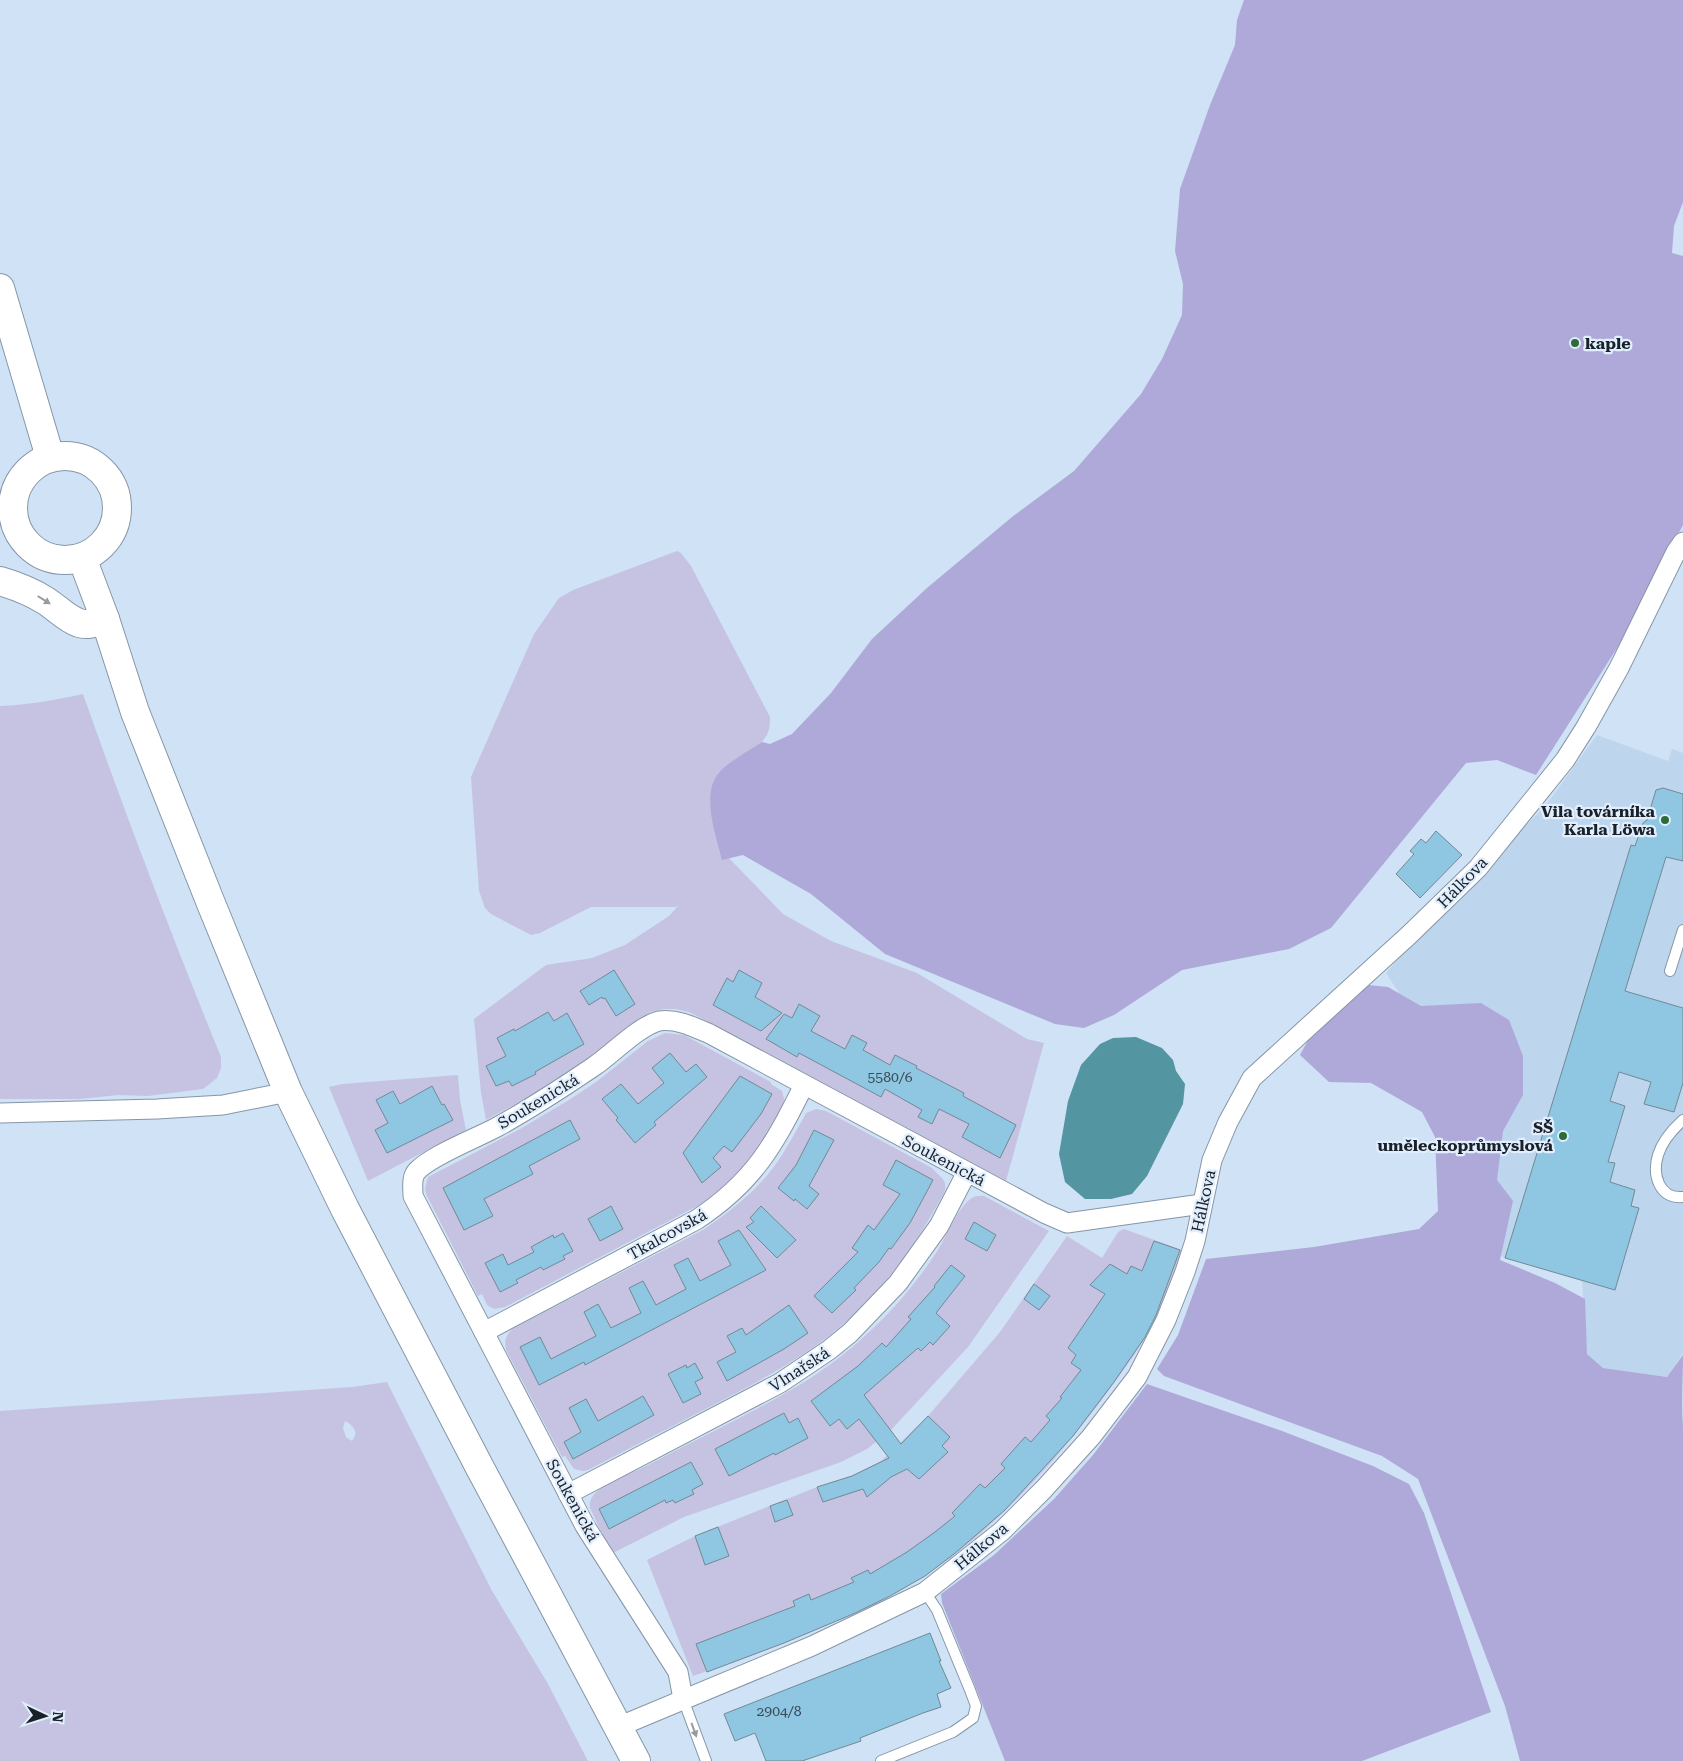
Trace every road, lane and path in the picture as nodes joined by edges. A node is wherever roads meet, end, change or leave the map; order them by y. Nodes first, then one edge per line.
1 (0, 288) edge
2 (50, 457) junction
3 (7, 526) edge
4 (1683, 542) edge
5 (82, 558) junction
6 (0, 581) edge
7 (105, 619) junction
8 (1683, 930) edge
9 (1670, 971) dead end
10 (804, 1085) junction
11 (288, 1092) junction
12 (0, 1113) edge
13 (1683, 1120) edge
14 (967, 1172) junction
15 (1683, 1197) edge
16 (1202, 1204) junction
17 (484, 1332) junction
18 (568, 1494) junction
19 (925, 1592) junction
20 (683, 1699) junction
21 (618, 1727) junction
22 (636, 1761) edge
23 (706, 1761) edge
24 (881, 1761) edge

1 - 2 main road
2 - 3 main road
2 - 5 main road
3 - 5 main road
4 - 16 street, Hálkova
5 - 7 main road
6 -> 7 main road
7 - 11 main road
8 - 9 lane
10 - 14 street, Soukenická
10 - 17 street, Tkalcovská
10 - 17 street, Soukenická
11 - 12 street
11 - 21 main road
13 - 15 lane
14 - 16 street, Soukenická
14 - 18 street, Vlnařská
16 - 19 street, Hálkova
17 - 18 street, Soukenická
18 - 20 street, Soukenická
19 - 20 street, Hálkova
19 - 24 lane
20 - 21 street, Hálkova
20 -> 23 lane
21 - 22 main road

